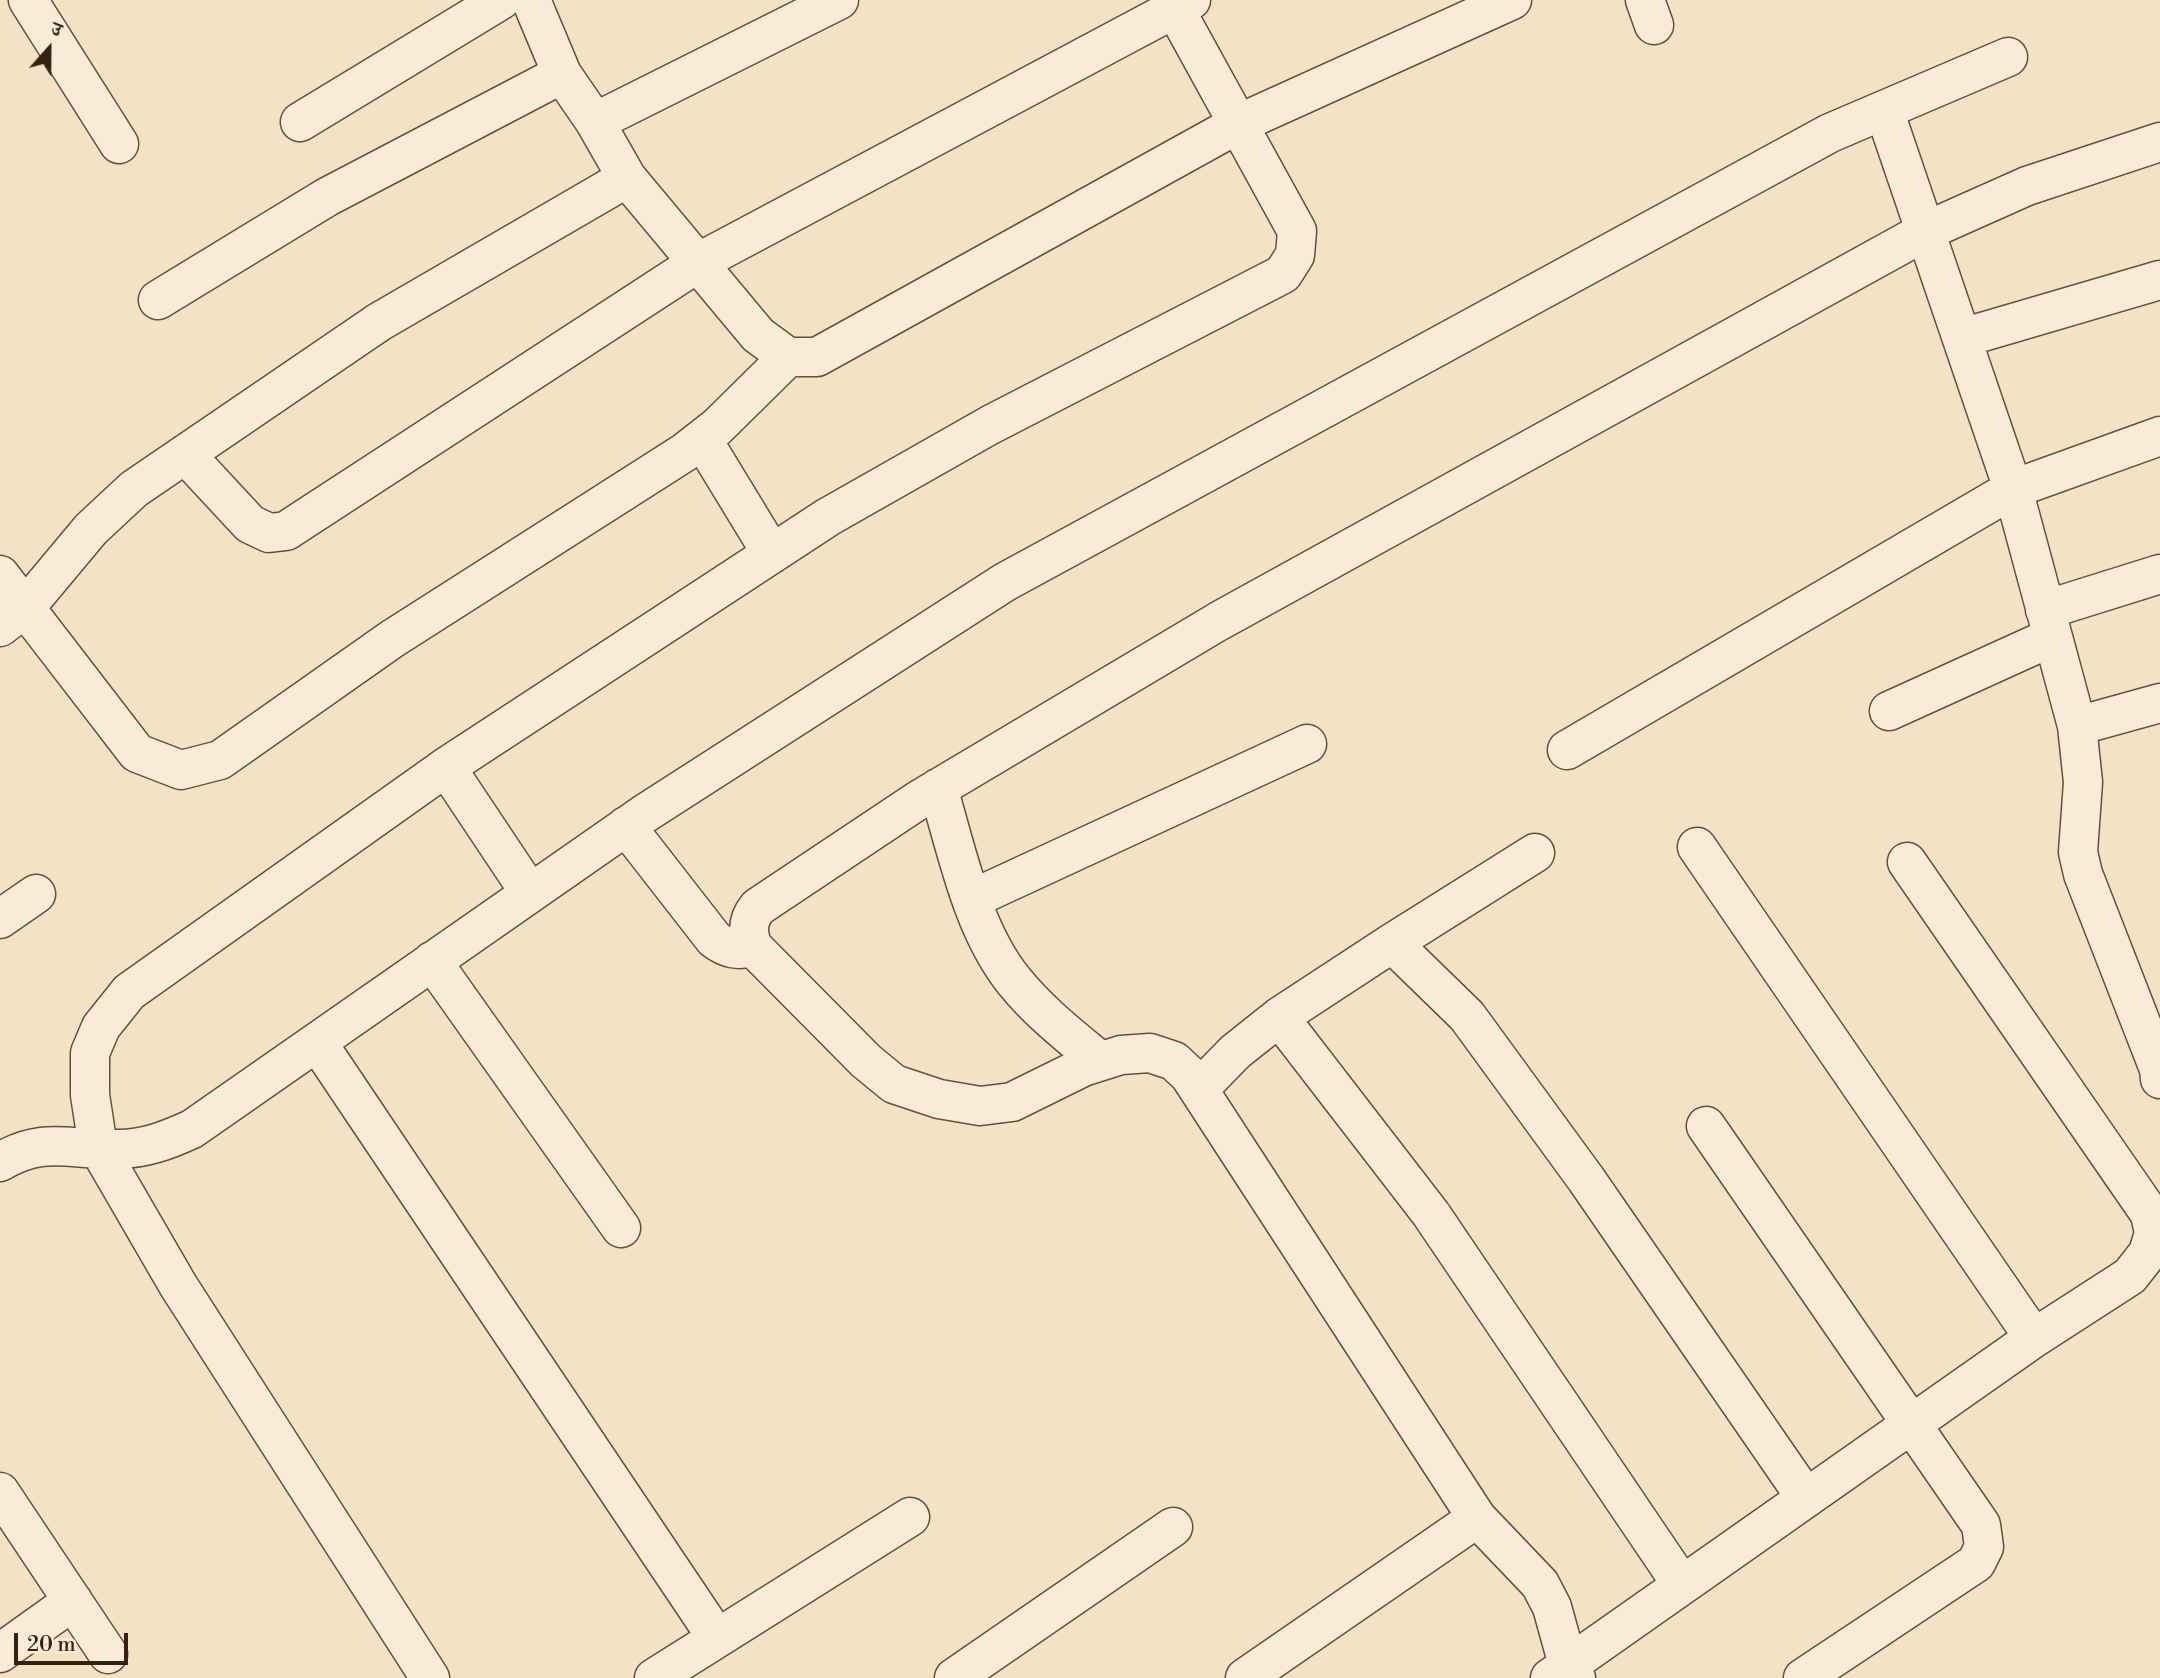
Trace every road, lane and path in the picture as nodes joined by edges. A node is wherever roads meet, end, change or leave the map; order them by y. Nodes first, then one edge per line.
1 (28, 0) edge
2 (501, 0) edge
3 (531, 0) edge
4 (839, 0) edge
5 (1178, 3) edge
6 (1497, 3) edge
7 (2008, 57) dead end
8 (562, 74) junction
9 (1884, 110) junction
10 (300, 121) dead end
11 (595, 122) junction
12 (1238, 124) junction
13 (2160, 142) edge
14 (119, 144) dead end
15 (627, 178) junction
16 (1926, 230) junction
17 (699, 262) junction
18 (2160, 280) edge
19 (158, 300) dead end
20 (1962, 338) junction
21 (788, 357) junction
22 (2160, 436) edge
23 (702, 439) junction
24 (185, 454) junction
25 (2013, 489) junction
26 (772, 554) junction
27 (2160, 574) edge
28 (0, 575) edge
29 (12, 618) edge
30 (2049, 624) junction
31 (2160, 703) edge
32 (1889, 711) dead end
33 (2077, 726) junction
34 (1307, 744) dead end
35 (1567, 750) dead end
36 (446, 767) junction
37 (938, 788) junction
38 (626, 826) junction
39 (1697, 848) dead end
40 (1535, 853) dead end
41 (1907, 862) dead end
42 (530, 893) junction
43 (36, 894) dead end
44 (972, 899) junction
45 (0, 919) edge
46 (1392, 943) junction
47 (753, 947) junction
48 (432, 961) junction
49 (1279, 1017) junction
50 (317, 1042) junction
51 (1100, 1061) junction
52 (2160, 1079) edge
53 (1199, 1089) junction
54 (1706, 1126) dead end
55 (98, 1147) junction
56 (1, 1159) edge
57 (2160, 1176) edge
58 (2150, 1214) junction
59 (621, 1228) dead end
60 (2154, 1253) edge
61 (2034, 1338) junction
62 (1910, 1424) junction
63 (0, 1492) edge
64 (1806, 1498) junction
65 (910, 1517) dead end
66 (1477, 1518) junction
67 (1173, 1527) dead end
68 (1682, 1585) junction
69 (72, 1601) junction
70 (717, 1638) junction
71 (0, 1653) edge
72 (108, 1654) dead end
73 (1565, 1674) edge
74 (430, 1678) edge
75 (654, 1678) edge
76 (954, 1678) edge
77 (1245, 1678) edge
78 (1803, 1678) edge

1 - 14 street
2 - 10 street
3 - 8 street
4 - 11 street
5 - 12 street
5 - 17 street
6 - 12 street
7 - 9 street
8 - 11 street
8 - 19 street
9 - 16 street
9 - 38 street
11 - 15 street
12 - 21 street
12 - 26 street
13 - 16 street
15 - 17 street
15 - 24 street
16 - 20 street
16 - 37 street
17 - 21 street
17 - 24 street
18 - 20 street
20 - 25 street
21 - 23 street
22 - 25 street
23 - 26 street
23 - 29 street
24 - 29 street
25 - 30 street
25 - 35 street
26 - 36 street
27 - 30 street
28 - 29 street
30 - 32 street
30 - 33 street
31 - 33 street
33 - 52 street
34 - 44 street
36 - 42 street
36 - 55 street
37 - 44 street
37 - 47 street
38 - 42 street
38 - 47 street
39 - 61 street
40 - 46 street
41 - 58 street
42 - 48 street
43 - 45 street
44 - 51 street
46 - 49 street
46 - 64 street
47 - 51 street
48 - 50 street
48 - 59 street
49 - 53 street
49 - 68 street
50 - 55 street
50 - 70 street
51 - 53 street
53 - 66 street
54 - 62 street
55 - 56 street
55 - 74 street
57 - 58 street
58 - 60 street
60 - 61 street
61 - 62 street
62 - 64 street
62 - 78 street
63 - 69 street
64 - 68 street
65 - 70 street
66 - 73 street
66 - 77 street
67 - 76 street
68 - 73 street
69 - 71 street
69 - 72 street
70 - 75 street

